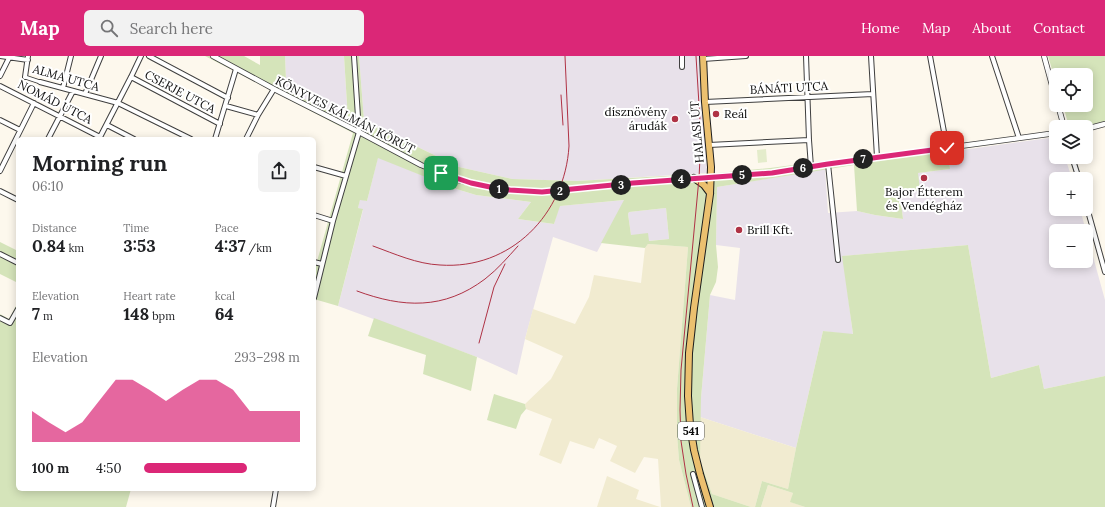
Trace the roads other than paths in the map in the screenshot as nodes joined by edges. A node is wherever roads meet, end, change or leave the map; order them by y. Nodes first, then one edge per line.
1 (0, 56) edge
2 (71, 56) edge
3 (101, 56) edge
4 (141, 56) edge
5 (149, 56) edge
6 (213, 56) edge
7 (354, 56) edge
8 (682, 56) edge
9 (746, 56) edge
10 (806, 56) edge
11 (871, 56) edge
12 (930, 56) edge
13 (992, 56) edge
14 (1044, 56) edge
15 (10, 57) edge
16 (703, 57) edge
17 (28, 58) edge
18 (682, 67) dead end
19 (236, 69) junction
20 (1049, 74) edge
21 (0, 76) edge
22 (25, 77) joint
23 (131, 77) junction
24 (40, 82) joint
25 (0, 86) edge
26 (63, 88) junction
27 (274, 89) junction
28 (73, 91) junction
29 (85, 94) junction
30 (873, 94) junction
31 (808, 97) junction
32 (228, 98) junction
33 (705, 102) junction
34 (34, 103) junction
35 (118, 103) junction
36 (226, 106) junction
37 (258, 115) junction
38 (60, 116) junction
39 (0, 120) edge
40 (220, 124) junction
41 (1105, 124) edge
42 (107, 125) junction
43 (1093, 127) edge
44 (20, 130) junction
45 (359, 132) junction
46 (1049, 134) edge
47 (17, 137) edge
48 (49, 137) edge
49 (98, 137) edge
50 (101, 137) edge
51 (130, 137) edge
52 (187, 137) edge
53 (216, 137) edge
54 (247, 137) edge
55 (16, 138) edge
56 (1019, 138) junction
57 (809, 140) junction
58 (709, 145) junction
59 (947, 148) junction
60 (877, 158) junction
61 (828, 164) junction
62 (811, 167) junction
63 (316, 168) edge
64 (0, 171) edge
65 (346, 176) junction
66 (711, 177) junction
67 (694, 178) junction
68 (0, 191) edge
69 (710, 194) junction
70 (16, 197) edge
71 (316, 216) edge
72 (1089, 216) edge
73 (333, 220) junction
74 (0, 254) edge
75 (838, 260) dead end
76 (16, 262) edge
77 (316, 262) edge
78 (322, 264) junction
79 (1105, 272) edge
80 (316, 290) edge
81 (16, 312) edge
82 (0, 318) edge
83 (693, 474) dead end
84 (276, 491) edge
85 (273, 507) edge
86 (702, 507) edge
87 (710, 507) edge

1 - 15 street
2 - 26 street
3 - 29 street
4 - 23 street
5 - 32 street
6 - 19 street, KÖNYVES KÁLMÁN KÖRÚT
7 - 45 street
8 - 18 street
9 - 16 street
10 - 31 street
11 - 30 street
12 - 59 street
13 - 56 street
14 - 20 street
15 - 17 street, ALMA UTCA
15 - 21 street
16 - 33 main road, HALASI ÚT / 541
17 - 22 street, ALMA UTCA
19 - 27 street, KÖNYVES KÁLMÁN KÖRÚT
19 - 32 street
22 - 24 street, ALMA UTCA
23 - 35 street
23 - 40 street, CSERJE UTCA
24 - 26 street, ALMA UTCA
25 - 34 street, NOMÁD UTCA
26 - 28 street, ALMA UTCA
27 - 37 street
27 - 45 street, KÖNYVES KÁLMÁN KÖRÚT
28 - 29 street, ALMA UTCA
28 - 38 street
29 - 35 street, ALMA UTCA
30 - 31 street, BÁNÁTI UTCA
30 - 60 street
31 - 33 street, BÁNÁTI UTCA
31 - 57 street
32 - 36 street
33 - 58 main road, HALASI ÚT / 541
34 - 38 street, NOMÁD UTCA
34 - 44 street
35 - 42 street
35 - 52 street, ALMA UTCA
36 - 37 street
36 - 40 street
37 - 54 street
38 - 48 street
38 - 49 street, NOMÁD UTCA
39 - 44 street
40 - 53 street
41 - 43 street
42 - 50 street
42 - 51 street
44 - 47 street
45 - 65 street
45 - 67 street, KÖNYVES KÁLMÁN KÖRÚT
46 - 56 street, KÖNYVES KÁLMÁN KÖRÚT
55 - 64 street
56 - 59 street, KÖNYVES KÁLMÁN KÖRÚT
57 - 58 street
57 - 62 street
58 - 66 main road, HALASI ÚT / 541
59 - 60 street, KÖNYVES KÁLMÁN KÖRÚT
60 - 61 street, KÖNYVES KÁLMÁN KÖRÚT
61 - 62 street, KÖNYVES KÁLMÁN KÖRÚT
61 - 75 street
62 - 66 street, KÖNYVES KÁLMÁN KÖRÚT
63 - 65 street
65 - 73 street
66 - 67 street, KÖNYVES KÁLMÁN KÖRÚT
66 - 69 main road, HALASI ÚT / 541
67 - 69 main road
68 - 70 street
69 - 87 main road, HALASI ÚT / 541
71 - 73 street
72 - 79 street
73 - 78 street
74 - 76 street
77 - 78 street
78 - 80 street
81 - 82 street
83 - 86 street
84 - 85 street

